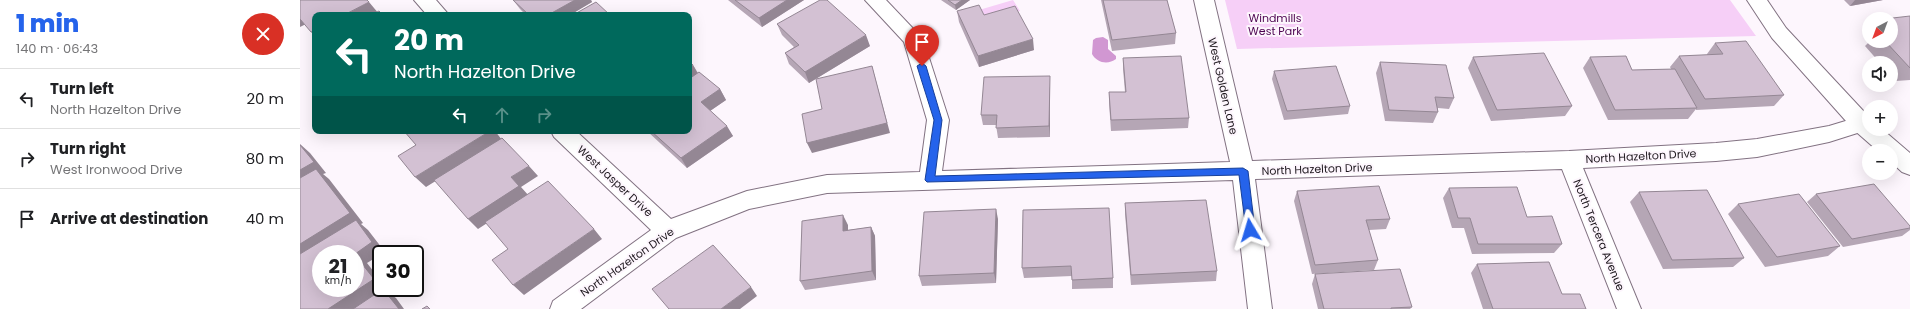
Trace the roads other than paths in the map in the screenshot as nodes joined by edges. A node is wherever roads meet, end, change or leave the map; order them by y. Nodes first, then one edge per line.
1 (424, 0) edge
2 (875, 0) edge
3 (1204, 0) edge
4 (1757, 0) edge
5 (436, 12) edge
6 (1862, 124) joint
7 (565, 134) edge
8 (1876, 136) edge
9 (1569, 160) junction
10 (1910, 166) edge
11 (1243, 171) junction
12 (930, 180) junction
13 (668, 231) junction
14 (562, 309) edge
15 (1260, 309) edge
16 (1629, 309) edge

1 - 5 street
2 - 12 street
3 - 11 street, West Golden Lane
4 - 6 street
6 - 9 street, North Hazelton Drive
7 - 13 street, West Jasper Drive
8 - 10 street
9 - 11 street, North Hazelton Drive
9 - 16 street, North Tercera Avenue
11 - 12 street, North Hazelton Drive
11 - 15 street, West Golden Lane
12 - 13 street, North Hazelton Drive
13 - 14 street, North Hazelton Drive

